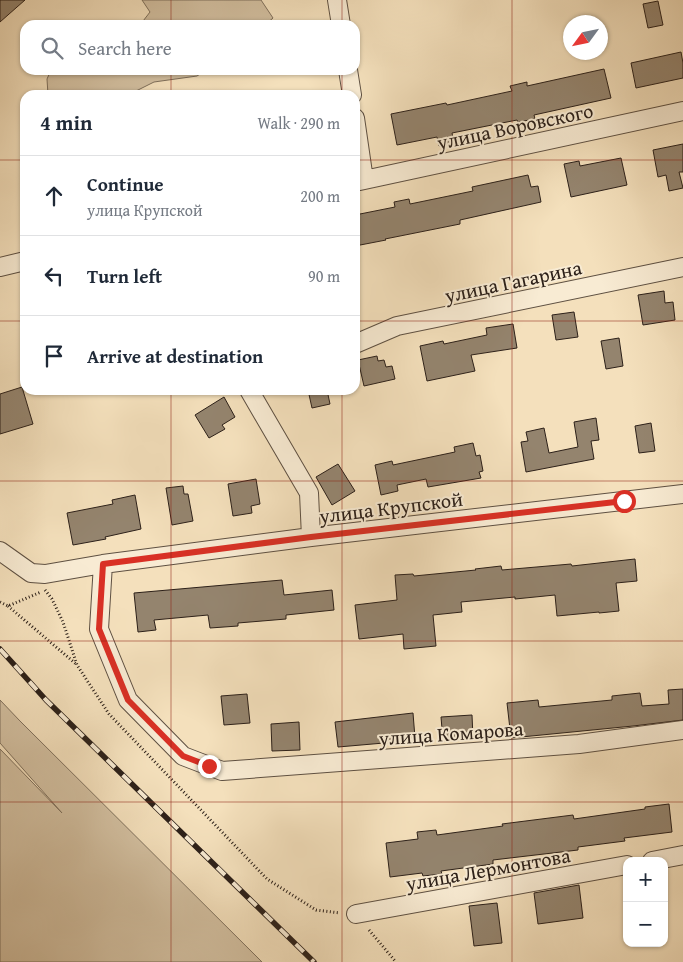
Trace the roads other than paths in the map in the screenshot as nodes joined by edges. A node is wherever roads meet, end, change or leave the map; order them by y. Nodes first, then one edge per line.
1 (337, 0) edge
2 (340, 20) edge
3 (349, 75) edge
4 (351, 90) edge
5 (683, 111) edge
6 (360, 181) edge
7 (20, 262) edge
8 (0, 267) edge
9 (683, 267) edge
10 (360, 342) edge
11 (252, 395) edge
12 (683, 494) edge
13 (311, 537) junction
14 (0, 552) edge
15 (103, 564) junction
16 (683, 730) edge
17 (683, 855) edge
18 (668, 858) edge
19 (623, 866) edge
20 (356, 914) road end

1 - 2 street
3 - 4 street
5 - 6 street, улица Воровского
7 - 8 street
9 - 10 street, улица Гагарина
11 - 13 street
12 - 13 street, улица Крупской
13 - 15 street, улица Крупской
14 - 15 street, улица Крупской
15 - 16 street, улица Комарова
17 - 18 street
19 - 20 street, улица Лермонтова

